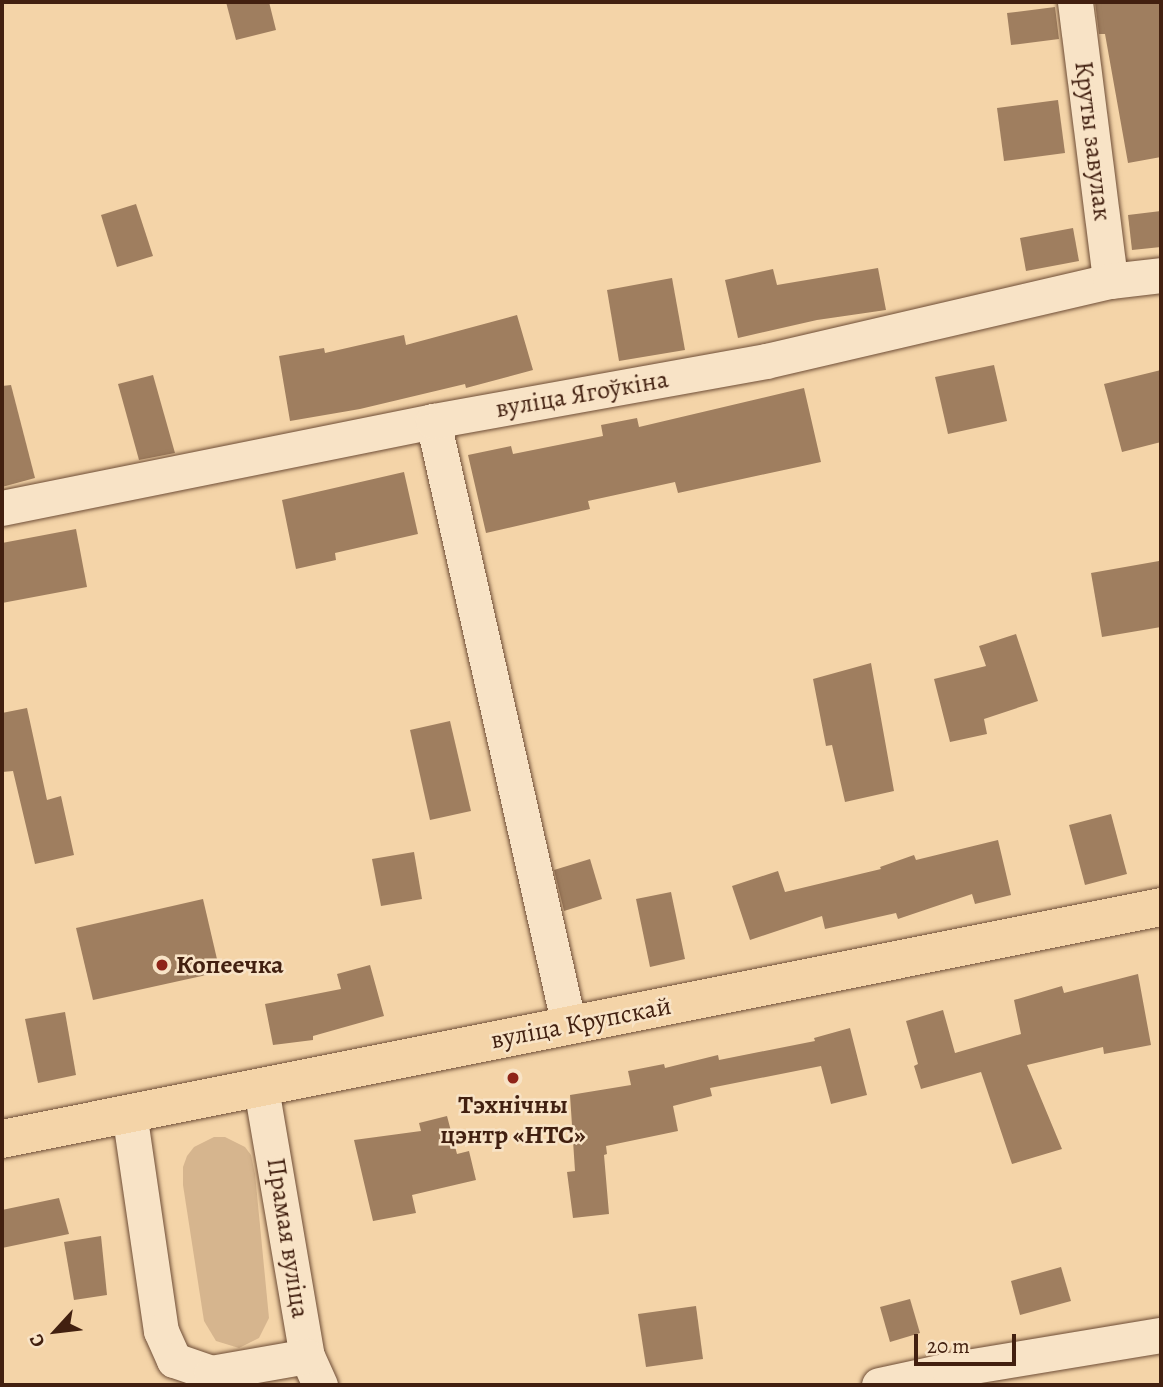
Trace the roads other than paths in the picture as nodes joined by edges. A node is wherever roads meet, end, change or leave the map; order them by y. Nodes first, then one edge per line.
1 (1075, 2) edge
2 (1161, 275) edge
3 (1110, 281) junction
4 (433, 421) junction
5 (2, 508) edge
6 (1161, 907) edge
7 (569, 1026) junction
8 (261, 1088) junction
9 (129, 1112) junction
10 (2, 1139) edge
11 (1161, 1335) edge
12 (310, 1376) edge
13 (879, 1385) edge

1 - 3 street, Круты завулак
2 - 3 street, вуліца Ягоўкіна
3 - 4 street, вуліца Ягоўкіна
4 - 5 street, вуліца Ягоўкіна
4 - 7 street
6 - 7 main road, вуліца Крупскай
7 - 8 main road, вуліца Крупскай
8 - 9 main road, вуліца Крупскай
8 - 12 street, Прамая вуліца
9 - 10 main road, вуліца Крупскай
9 - 12 street
11 - 13 street

